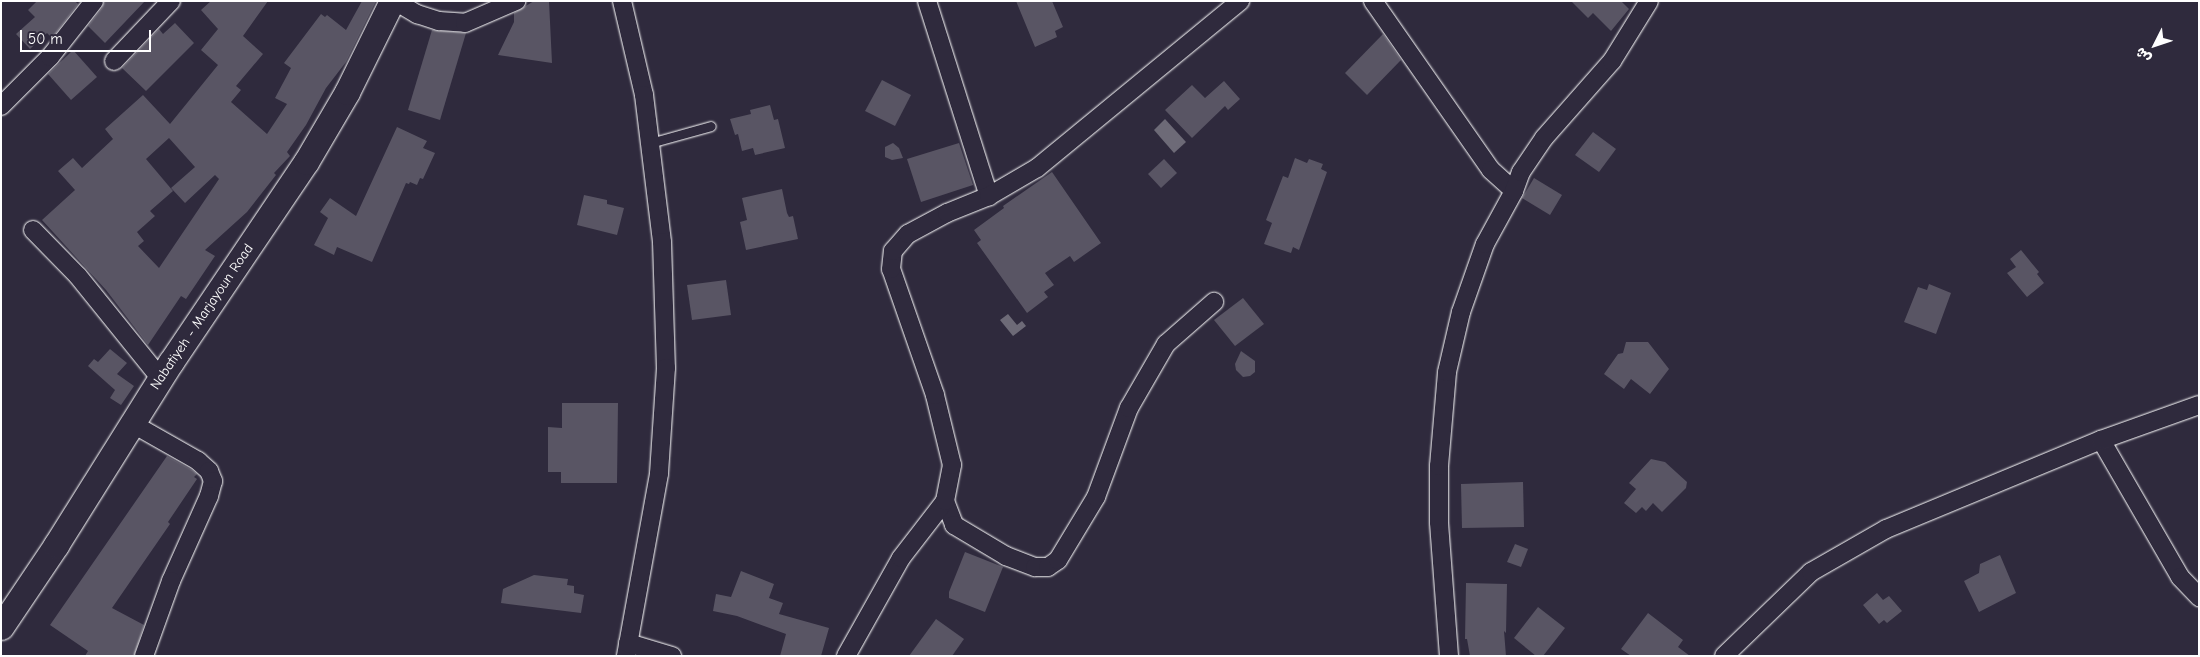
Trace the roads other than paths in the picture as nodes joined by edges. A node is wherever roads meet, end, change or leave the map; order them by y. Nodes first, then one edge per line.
1 (94, 1) edge
2 (171, 1) edge
3 (394, 1) edge
4 (516, 1) edge
5 (622, 1) edge
6 (927, 1) edge
7 (1240, 1) edge
8 (1373, 1) edge
9 (1650, 1) edge
10 (114, 60) dead end
11 (1, 106) edge
12 (711, 126) dead end
13 (650, 143) junction
14 (1514, 191) junction
15 (989, 196) junction
16 (33, 230) dead end
17 (1214, 302) dead end
18 (161, 379) junction
19 (2199, 405) edge
20 (133, 424) junction
21 (2101, 440) junction
22 (945, 501) junction
23 (2199, 597) edge
24 (1, 627) edge
25 (627, 650) edge
26 (144, 656) edge
27 (672, 656) edge
28 (846, 656) edge
29 (1449, 656) edge
30 (1724, 656) edge

1 - 11 street
2 - 10 street
3 - 4 street
3 - 18 main road, Nabatiyeh - Marjayoun Road
5 - 13 street
6 - 15 street
7 - 15 street
8 - 14 street
9 - 14 street
12 - 13 lane
13 - 25 street
14 - 29 street
15 - 22 street
16 - 18 street
17 - 22 street
18 - 20 main road, Nabatiyeh - Marjayoun Road
19 - 21 street
20 - 24 main road, Nabatiyeh - Marjayoun Road
20 - 26 street
21 - 23 street
21 - 30 street
22 - 28 street
25 - 27 street

